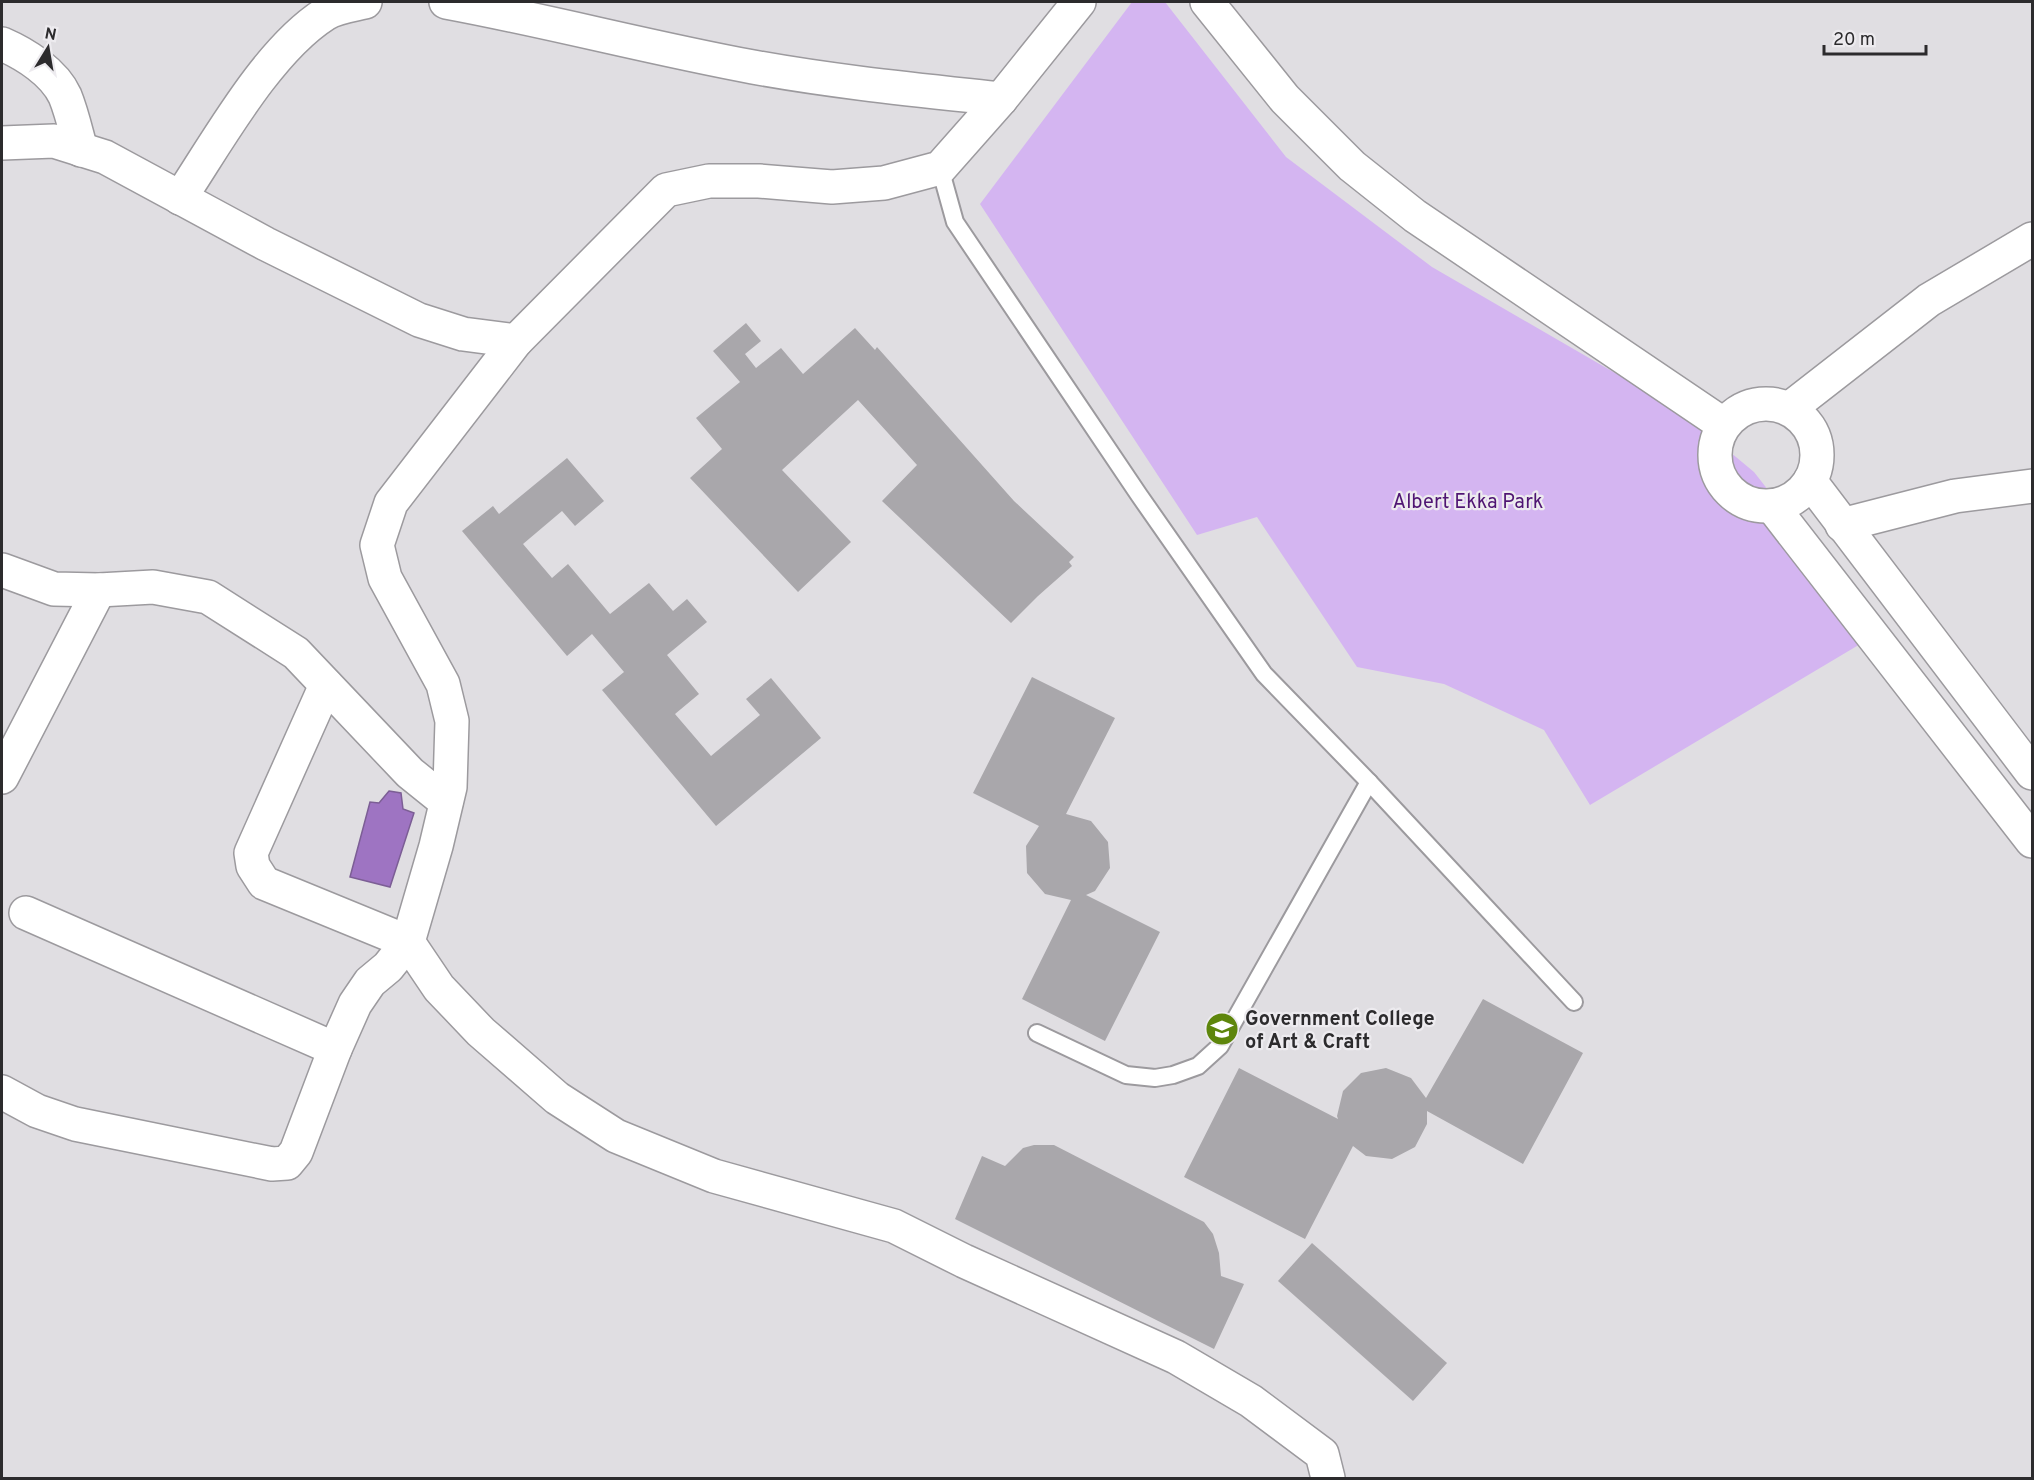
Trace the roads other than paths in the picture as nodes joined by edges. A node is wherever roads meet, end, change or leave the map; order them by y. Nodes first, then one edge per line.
1 (365, 2) edge
2 (446, 2) edge
3 (1079, 2) edge
4 (1206, 2) edge
5 (2, 44) edge
6 (1001, 99) junction
7 (2, 143) edge
8 (81, 150) junction
9 (940, 168) junction
10 (180, 198) junction
11 (2032, 239) edge
12 (516, 341) junction
13 (1789, 409) junction
14 (1724, 425) junction
15 (1810, 481) junction
16 (2032, 486) edge
17 (1772, 506) junction
18 (1842, 525) junction
19 (2, 570) edge
20 (99, 590) junction
21 (326, 686) junction
22 (5, 761) edge
23 (2032, 773) edge
24 (1369, 782) junction
25 (446, 801) junction
26 (2032, 841) edge
27 (26, 913) dead end
28 (408, 942) junction
29 (1574, 1002) dead end
30 (1037, 1033) dead end
31 (335, 1049) junction
32 (2, 1092) edge
33 (1328, 1479) edge

1 - 10 street
2 - 6 street
3 - 6 street
4 - 14 street
5 - 8 street
6 - 9 street
7 - 8 street
8 - 10 street
9 - 12 street
9 - 24 lane
10 - 12 street
11 - 13 street
12 - 25 street
13 - 14 street
13 - 15 street
14 - 17 street
15 - 17 street
15 - 18 street
16 - 18 street
17 - 26 street
18 - 23 street
19 - 20 street
20 - 21 street
20 - 22 street
21 - 25 street
21 - 28 street
24 - 29 lane
24 - 30 lane
25 - 28 street
27 - 31 street
28 - 31 street
28 - 33 street
31 - 32 street

